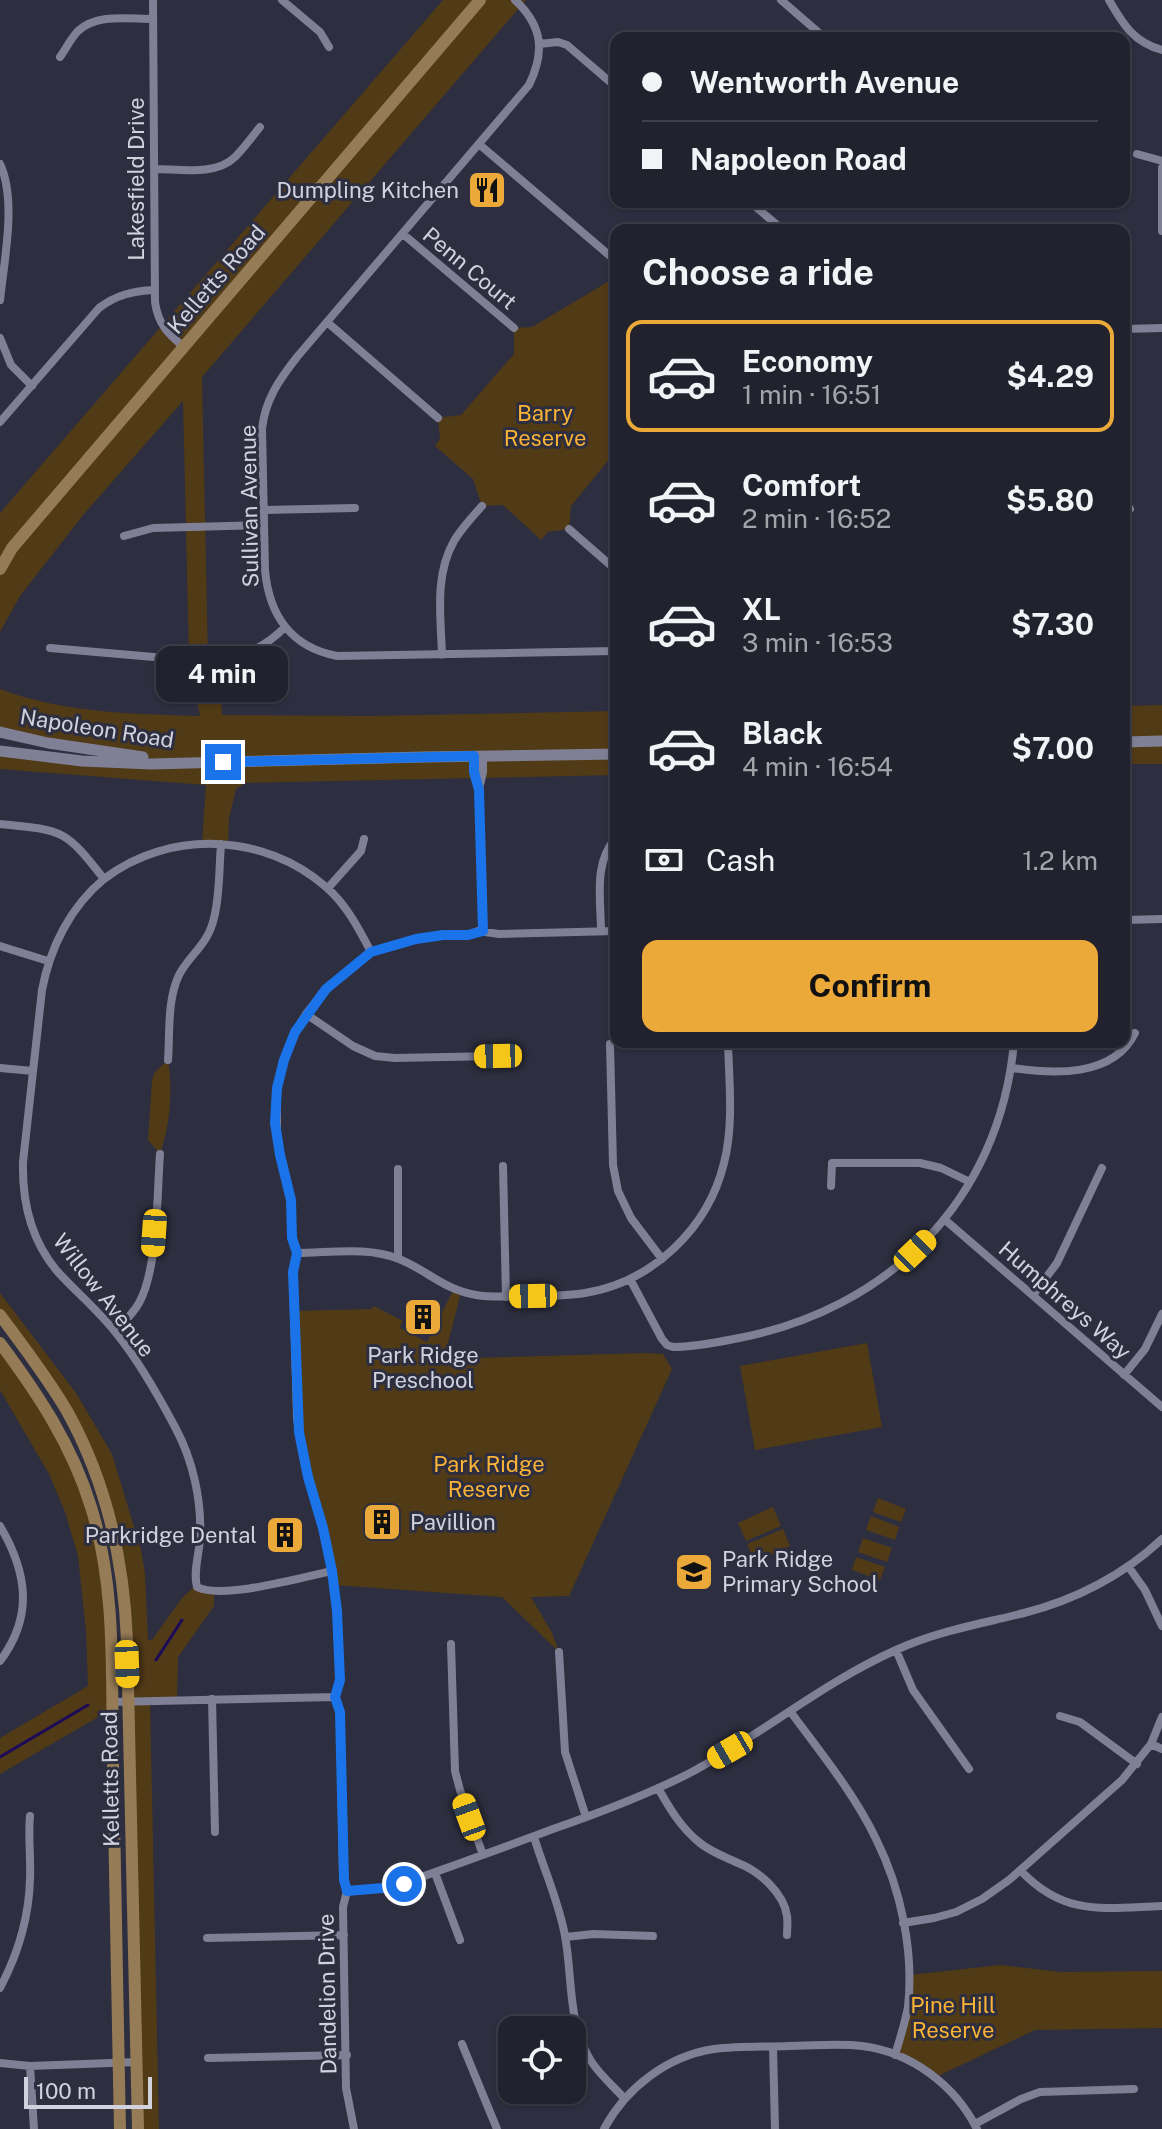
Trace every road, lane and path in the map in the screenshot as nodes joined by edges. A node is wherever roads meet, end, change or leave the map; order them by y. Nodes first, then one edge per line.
1 (153, 0) edge
2 (282, 0) edge
3 (480, 0) edge
4 (515, 0) edge
5 (781, 0) edge
6 (1109, 0) edge
7 (153, 19) junction
8 (818, 32) edge
9 (539, 44) junction
10 (329, 47) dead end
11 (1162, 50) edge
12 (60, 57) dead end
13 (610, 82) edge
14 (260, 127) dead end
15 (480, 145) junction
16 (1137, 154) dead end
17 (1162, 161) edge
18 (0, 164) edge
19 (1162, 168) edge
20 (154, 169) junction
21 (757, 208) edge
22 (776, 224) edge
23 (1162, 231) edge
24 (403, 234) junction
25 (610, 256) edge
26 (154, 290) junction
27 (0, 300) edge
28 (327, 322) junction
29 (514, 328) dead end
30 (1162, 328) edge
31 (1130, 329) edge
32 (0, 338) edge
33 (184, 347) junction
34 (32, 386) junction
35 (438, 418) dead end
36 (0, 422) edge
37 (482, 506) dead end
38 (355, 508) dead end
39 (264, 510) junction
40 (264, 525) junction
41 (569, 529) dead end
42 (124, 536) dead end
43 (12, 548) junction
44 (0, 557) edge
45 (610, 565) edge
46 (0, 569) edge
47 (285, 627) junction
48 (50, 648) dead end
49 (610, 651) edge
50 (442, 655) junction
51 (0, 732) edge
52 (1162, 741) edge
53 (1130, 742) edge
54 (0, 751) edge
55 (610, 754) edge
56 (478, 756) junction
57 (188, 762) junction
58 (0, 824) edge
59 (364, 839) dead end
60 (221, 844) junction
61 (610, 846) edge
62 (104, 879) junction
63 (328, 888) junction
64 (1162, 919) edge
65 (1130, 920) edge
66 (483, 931) junction
67 (601, 931) junction
68 (610, 931) edge
69 (0, 946) edge
70 (371, 952) junction
71 (48, 961) junction
72 (306, 1014) junction
73 (1135, 1033) dead end
74 (1130, 1040) edge
75 (610, 1048) edge
76 (728, 1048) edge
77 (1014, 1048) edge
78 (1125, 1048) edge
79 (498, 1056) dead end
80 (168, 1060) dead end
81 (0, 1068) edge
82 (1012, 1068) junction
83 (33, 1071) junction
84 (160, 1154) dead end
85 (503, 1166) dead end
86 (1102, 1168) dead end
87 (398, 1169) dead end
88 (970, 1182) junction
89 (831, 1186) dead end
90 (944, 1219) junction
91 (297, 1253) junction
92 (398, 1258) junction
93 (662, 1259) junction
94 (630, 1279) junction
95 (1033, 1295) junction
96 (506, 1297) junction
97 (1162, 1314) edge
98 (0, 1315) edge
99 (115, 1331) junction
100 (0, 1343) edge
101 (1124, 1375) junction
102 (1162, 1407) edge
103 (0, 1526) edge
104 (1162, 1539) edge
105 (1128, 1566) junction
106 (332, 1571) junction
107 (1162, 1626) edge
108 (451, 1644) dead end
109 (896, 1650) junction
110 (559, 1652) dead end
111 (0, 1661) edge
112 (335, 1697) junction
113 (212, 1699) junction
114 (129, 1701) junction
115 (112, 1702) junction
116 (790, 1711) junction
117 (1060, 1716) dead end
118 (1162, 1717) edge
119 (1151, 1744) junction
120 (1162, 1749) edge
121 (1137, 1764) junction
122 (969, 1769) dead end
123 (658, 1788) junction
124 (30, 1816) dead end
125 (586, 1817) junction
126 (215, 1832) dead end
127 (534, 1837) junction
128 (483, 1855) junction
129 (1021, 1871) junction
130 (435, 1873) junction
131 (347, 1891) junction
132 (1162, 1906) edge
133 (903, 1923) junction
134 (344, 1935) junction
135 (787, 1935) dead end
136 (653, 1936) dead end
137 (566, 1937) junction
138 (207, 1938) dead end
139 (460, 1940) dead end
140 (0, 1988) edge
141 (462, 2044) dead end
142 (773, 2047) junction
143 (347, 2055) junction
144 (895, 2055) junction
145 (208, 2058) dead end
146 (137, 2062) junction
147 (0, 2063) edge
148 (118, 2063) junction
149 (30, 2066) junction
150 (1134, 2089) dead end
151 (624, 2098) junction
152 (976, 2127) edge
153 (34, 2129) edge
154 (120, 2129) edge
155 (138, 2129) edge
156 (354, 2129) edge
157 (497, 2129) edge
158 (604, 2129) edge
159 (775, 2129) edge

1 - 7 street, Lakesfield Drive
2 - 10 street
3 - 33 main road, Kelletts Road
4 - 9 street
5 - 8 street
6 - 11 street
7 - 12 street
7 - 20 street, Lakesfield Drive
9 - 13 street
9 - 15 street, Sullivan Avenue
14 - 20 street
15 - 24 street, Sullivan Avenue
15 - 25 street
16 - 17 street
18 - 27 street
19 - 23 street
20 - 26 street, Lakesfield Drive
21 - 22 street
24 - 28 street, Sullivan Avenue
24 - 29 street, Penn Court
26 - 33 street, Lakesfield Drive
26 - 34 street
28 - 35 street
28 - 39 street, Sullivan Avenue
30 - 31 street
32 - 34 street
33 - 43 main road, Kelletts Road
34 - 36 street
37 - 50 street
38 - 39 street
39 - 40 street, Sullivan Avenue
40 - 42 street
40 - 47 street, Sullivan Avenue
41 - 45 street
43 - 44 main road, Kelletts Road
43 - 46 main road, Kelletts Road
47 - 48 street
47 - 50 street, Sullivan Avenue
49 - 50 street, Sullivan Avenue
51 - 57 main road, Napoleon Road
52 - 53 main road
54 - 57 main road, Napoleon Road
55 - 56 main road, Napoleon Road
56 - 57 main road, Napoleon Road
56 - 66 street
58 - 62 street
59 - 63 street
60 - 62 street, Willow Avenue
60 - 63 street, Willow Avenue
60 - 80 street
61 - 67 street
62 - 71 street, Willow Avenue
63 - 70 street, Willow Avenue
64 - 65 street
66 - 67 street, Dandelion Drive
66 - 70 street, Dandelion Drive
67 - 68 street, Dandelion Drive
69 - 71 street
70 - 72 street, Dandelion Drive
71 - 83 street, Willow Avenue
72 - 79 street
72 - 91 street, Dandelion Drive
73 - 74 street
75 - 93 street
76 - 93 street
77 - 82 street
78 - 82 street
81 - 83 street
82 - 88 street
83 - 99 street, Willow Avenue
84 - 99 street
85 - 96 street
86 - 95 street
87 - 92 street
88 - 89 street
88 - 90 street
90 - 94 street
90 - 95 street, Humphreys Way
91 - 92 street
91 - 106 street, Dandelion Drive
92 - 96 street
93 - 94 street
94 - 96 street
95 - 101 street, Humphreys Way
97 - 101 street
98 - 114 main road, Kelletts Road
99 - 106 street, Willow Avenue
100 - 115 main road, Kelletts Road
101 - 102 street, Humphreys Way
103 - 111 street
104 - 105 street
105 - 107 street
105 - 109 street
106 - 112 street, Dandelion Drive
108 - 128 street
109 - 116 street
109 - 122 street
110 - 125 street
112 - 113 street
112 - 131 street, Dandelion Drive
113 - 114 street
113 - 126 street
114 - 115 street
114 - 146 main road, Kelletts Road
115 - 148 main road, Kelletts Road
116 - 123 street
116 - 133 street
117 - 121 street
118 - 119 street
119 - 120 street
119 - 121 street
121 - 129 street
123 - 125 street
123 - 135 street
124 - 140 street
125 - 127 street
127 - 128 street
127 - 137 street
128 - 130 street
129 - 132 street
129 - 133 street
130 - 131 street
130 - 139 street
131 - 134 street, Dandelion Drive
133 - 144 street
134 - 138 street
134 - 143 street, Dandelion Drive
136 - 137 street
137 - 151 street
141 - 157 street
142 - 144 street
142 - 151 street
142 - 159 street
143 - 145 street
143 - 156 street, Dandelion Drive
144 - 152 street
146 - 148 street
146 - 155 main road, Kelletts Road
147 - 149 street
148 - 149 street
148 - 154 main road, Kelletts Road
149 - 153 street
150 - 152 street
151 - 158 street

